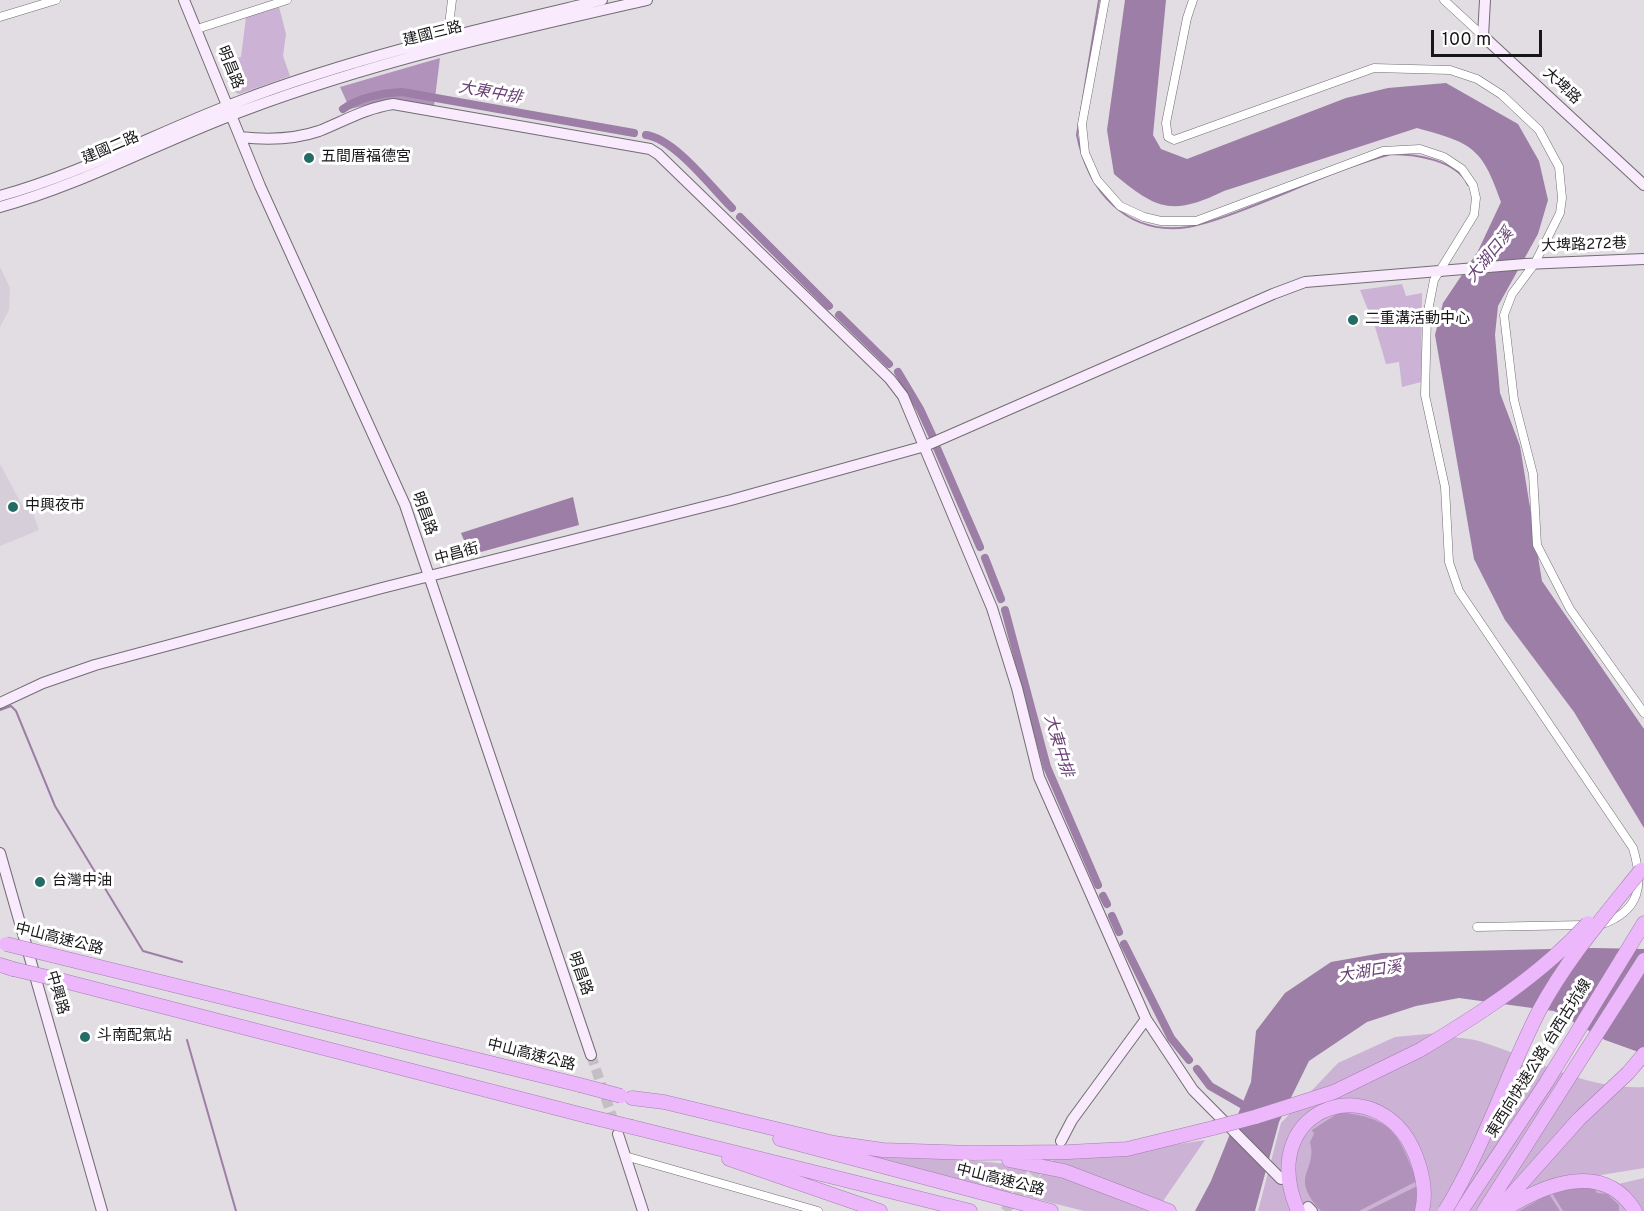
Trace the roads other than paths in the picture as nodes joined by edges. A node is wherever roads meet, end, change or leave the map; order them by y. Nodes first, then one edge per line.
1 (56, 0) edge
2 (184, 0) edge
3 (287, 0) edge
4 (452, 0) edge
5 (602, 0) edge
6 (647, 0) edge
7 (1105, 0) edge
8 (1193, 0) edge
9 (1444, 0) edge
10 (1485, 0) edge
11 (0, 17) edge
12 (197, 28) junction
13 (1483, 36) junction
14 (447, 41) junction
15 (230, 110) junction
16 (240, 137) junction
17 (1644, 185) edge
18 (0, 196) edge
19 (0, 207) edge
20 (1644, 259) edge
21 (1530, 263) junction
22 (1444, 271) junction
23 (925, 446) junction
24 (430, 577) junction
25 (0, 703) edge
26 (1644, 713) edge
27 (0, 853) edge
28 (1642, 868) edge
29 (1644, 923) edge
30 (1477, 927) dead end
31 (3, 943) edge
32 (1644, 960) edge
33 (7, 967) edge
34 (1146, 1020) junction
35 (591, 1054) tunnel mouth
36 (1644, 1054) edge
37 (627, 1097) junction
38 (638, 1129) junction
39 (618, 1134) tunnel mouth
40 (1061, 1141) tunnel mouth
41 (935, 1153) junction
42 (626, 1156) junction
43 (1281, 1175) junction
44 (1163, 1209) edge
45 (1306, 1210) edge
46 (102, 1211) edge
47 (644, 1211) edge
48 (818, 1211) edge
49 (880, 1211) edge
50 (970, 1211) edge
51 (1051, 1211) edge
52 (1422, 1211) edge
53 (1445, 1211) edge
54 (1461, 1211) edge
55 (1484, 1211) edge
56 (1497, 1211) edge
57 (1502, 1211) edge
58 (1635, 1211) edge

1 - 11 street
2 - 12 street, 明昌路
3 - 12 street
4 - 14 street
5 - 14 street, 建國三路
6 - 14 street, 建國三路
7 - 22 street
8 - 21 street
9 - 13 street
10 - 13 street
12 - 15 street, 明昌路
13 - 17 street, 大埤路
14 - 15 street, 建國三路
15 - 16 street, 明昌路
15 - 18 street, 建國二路
15 - 19 street, 建國二路
16 - 23 street
16 - 24 street, 明昌路
20 - 21 street, 大埤路272巷
21 - 22 street, 大埤路272巷
21 - 26 street
22 - 23 street, 中昌街
22 - 30 street
23 - 24 street, 中昌街
23 - 34 street
24 - 25 street, 中昌街
24 - 35 street, 明昌路
27 - 46 street, 中興路
28 - 41 highway, bridge
28 - 53 highway, bridge
29 - 54 highway, 東西向快速公路 台西古坑線
31 - 37 highway, 中山高速公路, bridge
32 - 55 highway
33 - 38 highway, bridge
34 - 40 street
34 - 43 street
36 - 56 highway
37 - 41 highway
37 - 51 highway, 中山高速公路
38 - 49 highway
38 - 50 highway
39 - 42 street
41 - 44 highway
42 - 47 street
42 - 48 street
43 - 45 highway
43 - 52 highway
57 - 58 highway

